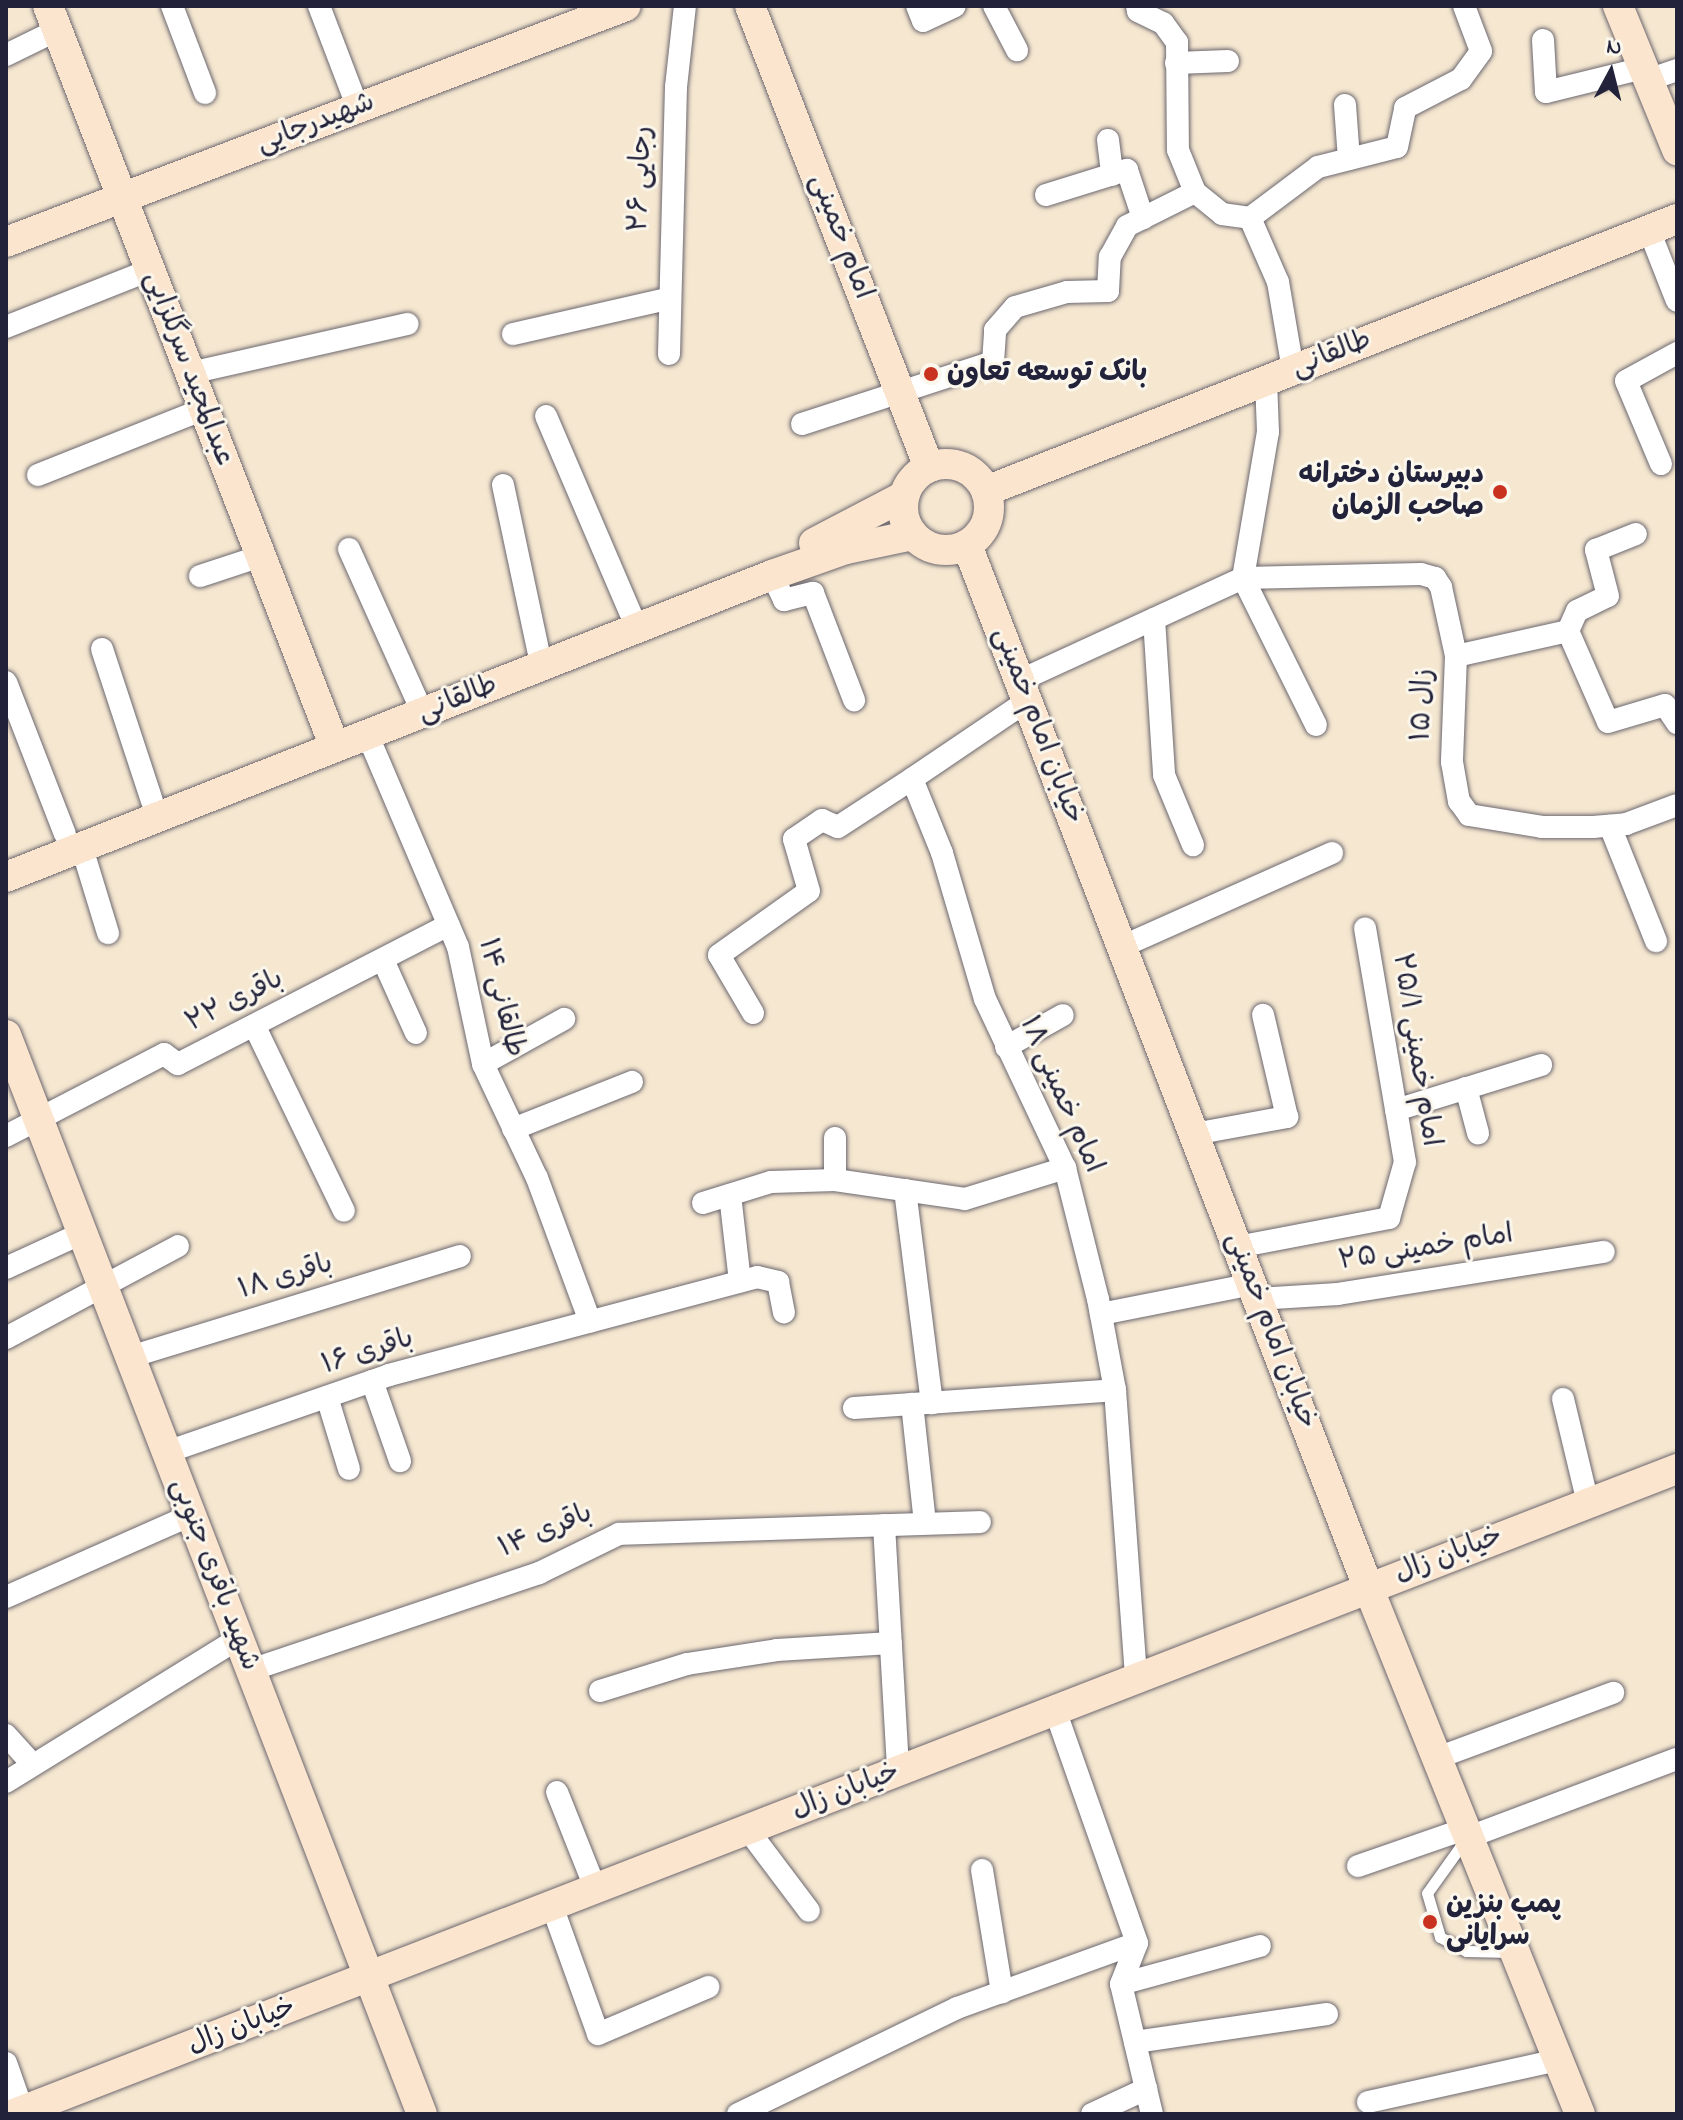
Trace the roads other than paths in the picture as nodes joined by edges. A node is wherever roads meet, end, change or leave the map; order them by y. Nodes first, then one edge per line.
1 (172, 6) edge
2 (319, 6) edge
3 (626, 6) edge
4 (685, 6) edge
5 (750, 6) edge
6 (917, 6) edge
7 (955, 6) edge
8 (994, 6) edge
9 (1137, 6) edge
10 (1464, 6) edge
11 (1618, 6) edge
12 (53, 18) edge
13 (1543, 40) dead end
14 (1017, 50) dead end
15 (6, 55) edge
16 (1228, 61) dead end
17 (1176, 63) junction
18 (1677, 70) edge
19 (1646, 74) junction
20 (205, 93) dead end
21 (1345, 105) dead end
22 (358, 108) junction
23 (1108, 140) dead end
24 (1677, 150) edge
25 (1349, 159) junction
26 (1112, 175) junction
27 (1195, 192) junction
28 (1046, 195) dead end
29 (122, 198) junction
30 (1143, 218) junction
31 (1250, 218) junction
32 (1677, 219) edge
33 (1649, 230) junction
34 (6, 242) edge
35 (150, 270) junction
36 (667, 299) junction
37 (1677, 301) edge
38 (408, 324) dead end
39 (6, 327) edge
40 (513, 334) dead end
41 (1677, 353) edge
42 (669, 354) dead end
43 (190, 373) junction
44 (1279, 376) junction
45 (902, 395) junction
46 (204, 409) junction
47 (546, 416) dead end
48 (802, 424) dead end
49 (1661, 464) dead end
50 (929, 467) junction
51 (38, 475) dead end
52 (503, 485) dead end
53 (986, 491) junction
54 (904, 496) junction
55 (1636, 534) dead end
56 (913, 535) junction
57 (967, 545) junction
58 (349, 549) dead end
59 (261, 556) junction
60 (772, 575) junction
61 (200, 576) dead end
62 (1243, 578) junction
63 (631, 614) junction
64 (1154, 619) junction
65 (1568, 631) junction
66 (102, 649) dead end
67 (538, 650) junction
68 (1456, 656) junction
69 (6, 682) edge
70 (1023, 691) junction
71 (416, 698) junction
72 (854, 700) dead end
73 (1677, 723) edge
74 (1316, 725) dead end
75 (329, 732) junction
76 (368, 736) junction
77 (912, 779) junction
78 (152, 801) junction
79 (1677, 805) edge
80 (1610, 826) junction
81 (73, 841) junction
82 (1193, 845) dead end
83 (1332, 853) dead end
84 (6, 855) edge
85 (6, 877) edge
86 (448, 925) junction
87 (1365, 928) dead end
88 (108, 933) dead end
89 (1656, 941) dead end
90 (1121, 947) junction
91 (383, 960) junction
92 (753, 1013) dead end
93 (1063, 1015) dead end
94 (1263, 1015) dead end
95 (564, 1019) dead end
96 (255, 1027) junction
97 (416, 1033) dead end
98 (6, 1035) edge
99 (1006, 1047) junction
100 (483, 1064) junction
101 (1541, 1065) dead end
102 (632, 1082) dead end
103 (1466, 1088) junction
104 (1396, 1110) junction
105 (38, 1120) junction
106 (513, 1129) junction
107 (1478, 1133) dead end
108 (1194, 1134) junction
109 (6, 1136) edge
110 (835, 1138) dead end
111 (1065, 1168) junction
112 (835, 1180) junction
113 (905, 1190) junction
114 (730, 1195) junction
115 (703, 1203) dead end
116 (344, 1211) dead end
117 (82, 1233) junction
118 (178, 1246) dead end
119 (1237, 1247) junction
120 (1604, 1252) dead end
121 (460, 1256) dead end
122 (6, 1268) edge
123 (740, 1281) junction
124 (103, 1286) junction
125 (1254, 1291) junction
126 (784, 1312) dead end
127 (1101, 1314) junction
128 (590, 1321) junction
129 (6, 1338) edge
130 (130, 1357) junction
131 (372, 1381) junction
132 (1115, 1390) junction
133 (327, 1397) junction
134 (1563, 1399) dead end
135 (922, 1403) junction
136 (854, 1408) dead end
137 (167, 1452) junction
138 (400, 1461) dead end
139 (349, 1469) dead end
140 (1677, 1469) edge
141 (1588, 1503) junction
142 (191, 1515) junction
143 (980, 1522) dead end
144 (925, 1523) junction
145 (884, 1525) junction
146 (1368, 1587) junction
147 (6, 1597) edge
148 (239, 1638) junction
149 (891, 1643) junction
150 (251, 1670) junction
151 (1136, 1678) junction
152 (600, 1691) dead end
153 (1613, 1693) dead end
154 (1055, 1710) junction
155 (6, 1735) edge
156 (1437, 1758) junction
157 (1677, 1759) edge
158 (33, 1765) junction
159 (898, 1771) junction
160 (6, 1782) edge
161 (557, 1792) dead end
162 (748, 1830) junction
163 (1467, 1833) junction
164 (1358, 1866) dead end
165 (982, 1870) dead end
166 (596, 1890) junction
167 (552, 1906) junction
168 (809, 1911) dead end
169 (1137, 1943) junction
170 (1260, 1946) dead end
171 (1515, 1953) junction
172 (369, 1978) junction
173 (1121, 1984) junction
174 (708, 1987) dead end
175 (1002, 1992) junction
176 (1327, 2014) dead end
177 (1135, 2042) junction
178 (1558, 2060) junction
179 (6, 2063) edge
180 (1146, 2089) junction
181 (1368, 2102) dead end
182 (21, 2113) edge
183 (422, 2114) edge
184 (738, 2114) edge
185 (1092, 2114) edge
186 (1152, 2114) edge
187 (1580, 2114) edge

1 - 20 street
2 - 22 street
3 - 22 main road, شهیدرجایی
4 - 36 street, رجایی ۲۶
5 - 45 main road, امام خمینی
6 - 7 street
8 - 14 street
9 - 17 street
10 - 25 street
11 - 19 main road
12 - 15 street
12 - 29 main road, عبدالمجید سرگلزایی
13 - 19 street
16 - 17 street
17 - 27 street
18 - 19 street
19 - 24 main road
21 - 25 street
22 - 29 main road, شهیدرجایی
23 - 26 street
25 - 31 street
26 - 28 street
26 - 30 street
27 - 30 street
27 - 31 street
29 - 34 main road, شهیدرجایی
29 - 35 main road, عبدالمجید سرگلزایی
30 - 45 street
31 - 44 street
32 - 33 main road, طالقانی
33 - 37 street
33 - 44 main road, طالقانی
35 - 39 street
35 - 43 main road, عبدالمجید سرگلزایی
36 - 40 street
36 - 42 street, رجایی ۲۶
38 - 43 street
41 - 49 street
43 - 46 main road, عبدالمجید سرگلزایی
44 - 53 main road, طالقانی
44 - 62 street
45 - 48 street
45 - 50 main road, امام خمینی
46 - 51 street
46 - 59 main road, عبدالمجید سرگلزایی
47 - 63 street
50 - 53 main road
50 - 54 main road
52 - 67 street
53 - 57 main road
54 - 56 main road
54 - 63 main road, طالقانی
55 - 65 street
56 - 57 main road
56 - 60 main road, طالقانی
57 - 70 main road, خیابان امام خمینی
58 - 71 street
59 - 61 street
59 - 75 main road, عبدالمجید سرگلزایی
60 - 72 street
60 - 76 main road, طالقانی
62 - 64 street
62 - 68 street, زال ۱۵
62 - 74 street
63 - 67 main road, طالقانی
64 - 70 street
64 - 82 street
65 - 68 street
65 - 73 street
66 - 78 street
67 - 71 main road, طالقانی
68 - 80 street, زال ۱۵
69 - 81 street
70 - 77 street
70 - 90 main road, خیابان امام خمینی
71 - 75 main road, طالقانی
75 - 78 main road, طالقانی
76 - 81 main road, طالقانی
76 - 86 street, طالقانی ۱۴
77 - 92 street
77 - 99 street, امام خمینی ۱۸
78 - 81 main road, طالقانی
79 - 80 street, زال ۱۵
80 - 89 street
81 - 84 main road, طالقانی
81 - 85 main road, طالقانی
81 - 88 street
83 - 90 street
86 - 91 street, باقری ۲۲
86 - 100 street, طالقانی ۱۴
87 - 104 street, امام خمینی ۲۵/۱
90 - 108 main road, خیابان امام خمینی
91 - 96 street, باقری ۲۲
91 - 97 street
93 - 99 street
94 - 108 street
95 - 100 street
96 - 105 street, باقری ۲۲
96 - 116 street
98 - 105 main road, شهید باقری جنوبی
99 - 111 street, امام خمینی ۱۸
100 - 106 street, طالقانی ۱۴
101 - 103 street
102 - 106 street
103 - 104 street
103 - 107 street
104 - 119 street, امام خمینی ۲۵/۱
105 - 109 street, باقری ۲۲
105 - 117 main road, شهید باقری جنوبی
106 - 128 street, طالقانی ۱۴
108 - 119 main road, خیابان امام خمینی
110 - 112 street
111 - 113 street
111 - 127 street, امام خمینی ۱۸
112 - 113 street
112 - 114 street
113 - 135 street
114 - 115 street
114 - 123 street
117 - 122 street
117 - 124 main road, شهید باقری جنوبی
118 - 124 street
119 - 125 main road, خیابان امام خمینی
120 - 125 street, امام خمینی ۲۵
121 - 130 street, باقری ۱۸
123 - 126 street, باقری ۱۶
123 - 128 street, باقری ۱۶
124 - 129 street
124 - 130 main road, شهید باقری جنوبی
125 - 127 street, امام خمینی ۲۵
125 - 146 main road, خیابان امام خمینی
127 - 132 street, امام خمینی ۱۸
128 - 131 street, باقری ۱۶
130 - 137 main road, شهید باقری جنوبی
131 - 133 street, باقری ۱۶
131 - 138 street
132 - 135 street
132 - 151 street, امام خمینی ۱۸
133 - 137 street, باقری ۱۶
133 - 139 street
134 - 141 street
135 - 136 street
135 - 144 street
137 - 142 main road, شهید باقری جنوبی
140 - 141 main road, خیابان زال
141 - 146 main road, خیابان زال
142 - 147 street
142 - 148 main road, شهید باقری جنوبی
143 - 144 street, باقری ۱۴
144 - 145 street, باقری ۱۴
145 - 149 street
145 - 150 street, باقری ۱۴
146 - 151 main road, خیابان زال
146 - 156 main road, خیابان امام خمینی
148 - 150 main road, شهید باقری جنوبی
148 - 158 street
149 - 152 street
149 - 159 street
150 - 172 main road, شهید باقری جنوبی
151 - 154 main road, خیابان زال
153 - 156 street
154 - 159 main road, خیابان زال
154 - 169 street
155 - 158 street
156 - 163 main road, خیابان امام خمینی
157 - 163 street
158 - 160 street
159 - 162 main road, خیابان زال
161 - 166 street
162 - 166 main road, خیابان زال
162 - 168 street
163 - 164 street
163 - 171 main road, خیابان امام خمینی
163 - 171 lane
165 - 175 street
166 - 167 main road, خیابان زال
167 - 172 main road, خیابان زال
167 - 174 street
169 - 173 street
169 - 175 street
170 - 173 street
171 - 178 main road, خیابان امام خمینی
172 - 182 main road, خیابان زال
172 - 183 main road, شهید باقری جنوبی
173 - 177 street
175 - 184 street
176 - 177 street
177 - 180 street
178 - 181 street
178 - 187 main road, خیابان امام خمینی
179 - 182 street
180 - 185 street
180 - 186 street

